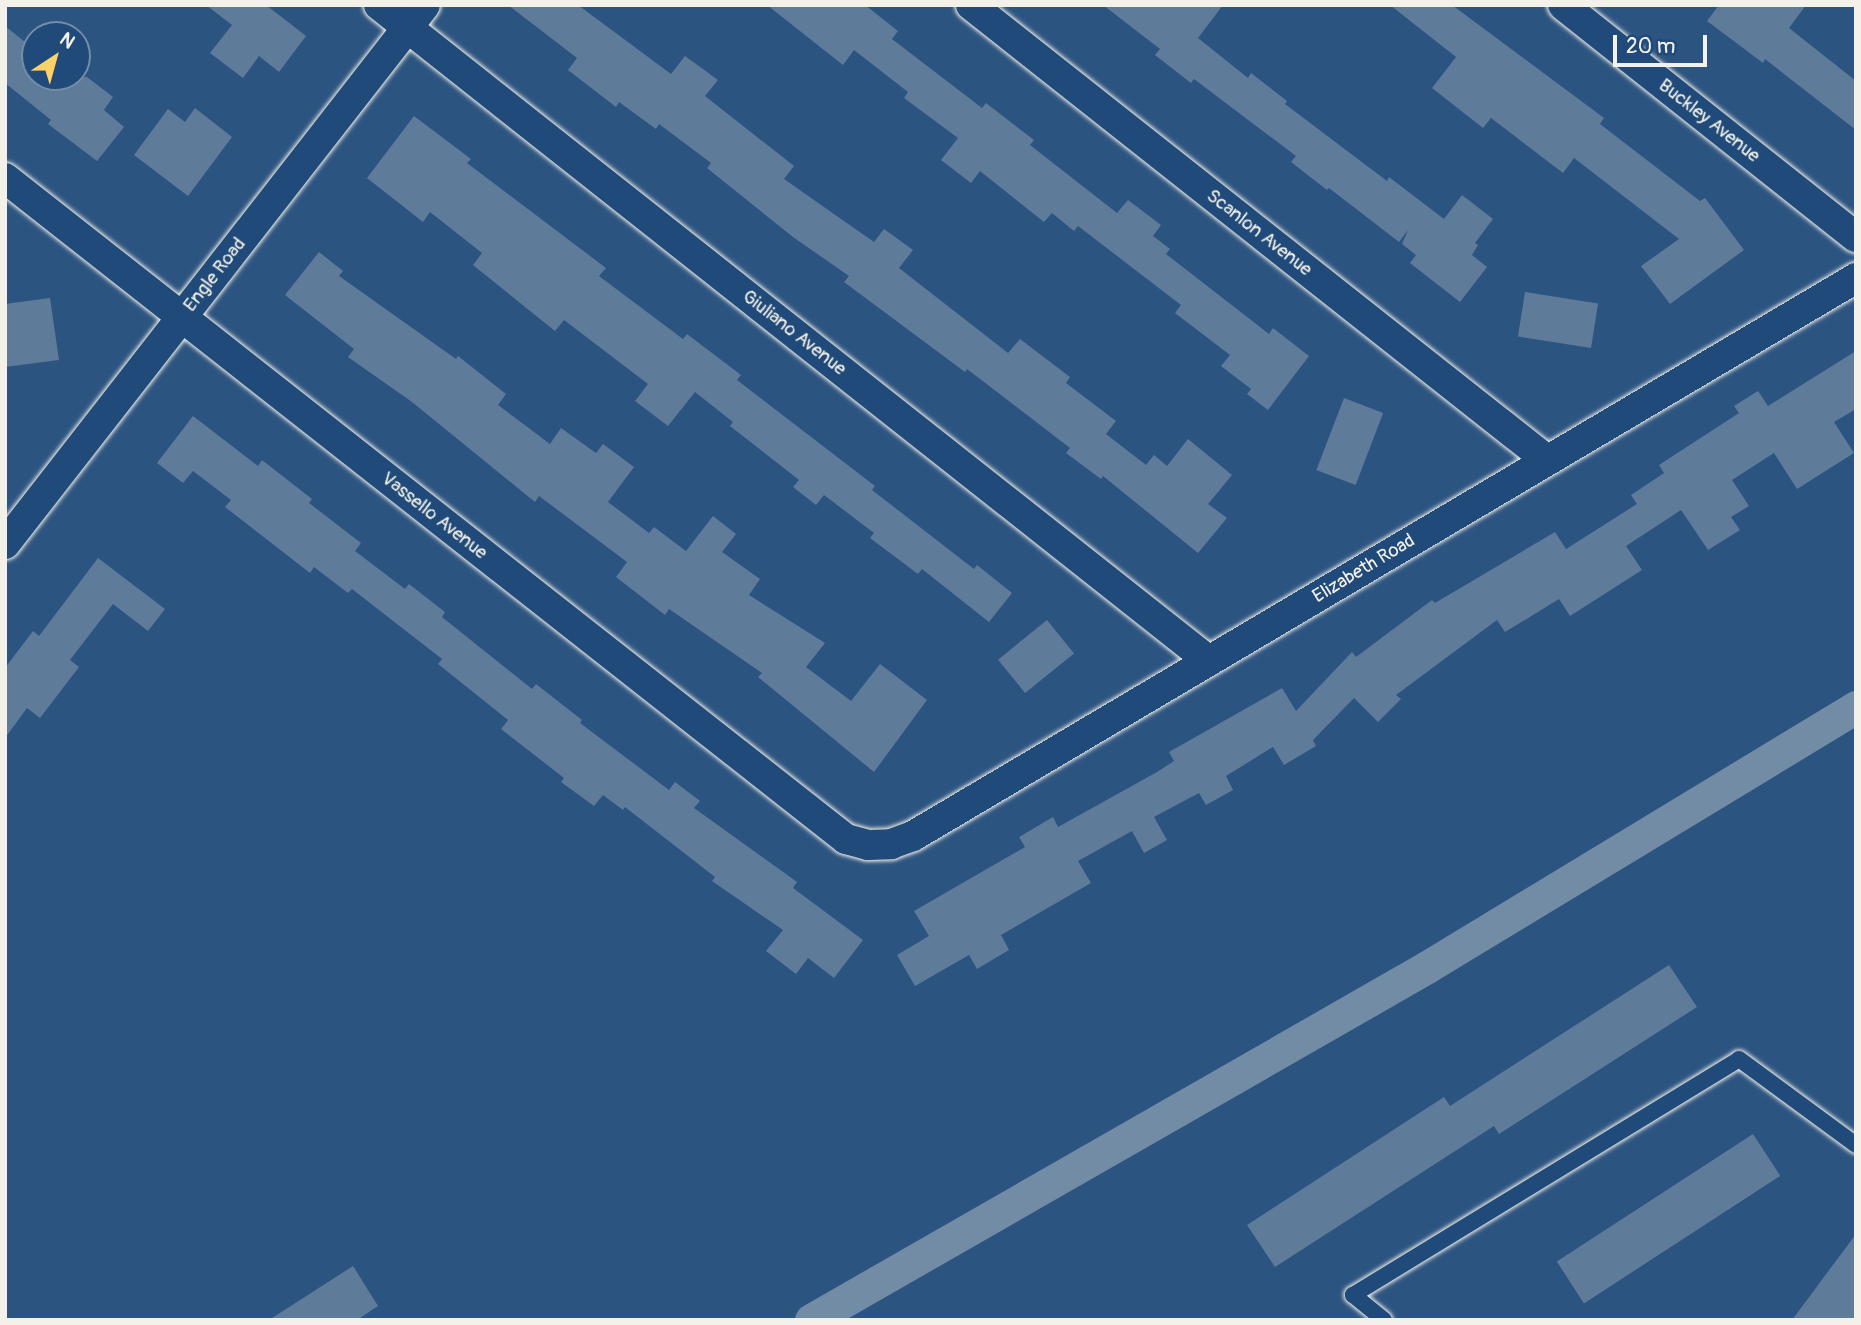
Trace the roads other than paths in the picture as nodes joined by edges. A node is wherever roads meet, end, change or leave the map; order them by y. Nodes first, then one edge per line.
1 (379, 5) edge
2 (971, 5) edge
3 (1563, 5) edge
4 (416, 16) edge
5 (5, 178) edge
6 (1856, 237) edge
7 (1856, 278) edge
8 (182, 317) junction
9 (1547, 460) junction
10 (5, 544) edge
11 (1209, 661) junction
12 (868, 845) joint
13 (1856, 1145) edge
14 (1384, 1320) edge

1 - 4 street, Giuliano Avenue
2 - 9 street, Scanlon Avenue
3 - 6 street, Buckley Avenue
4 - 8 street, Engle Road
4 - 11 street, Giuliano Avenue
5 - 8 street, Vassello Avenue
7 - 9 street, Elizabeth Road
8 - 10 street, Engle Road
8 - 12 street, Vassello Avenue
9 - 11 street, Elizabeth Road
11 - 12 street, Elizabeth Road
13 - 14 lane

